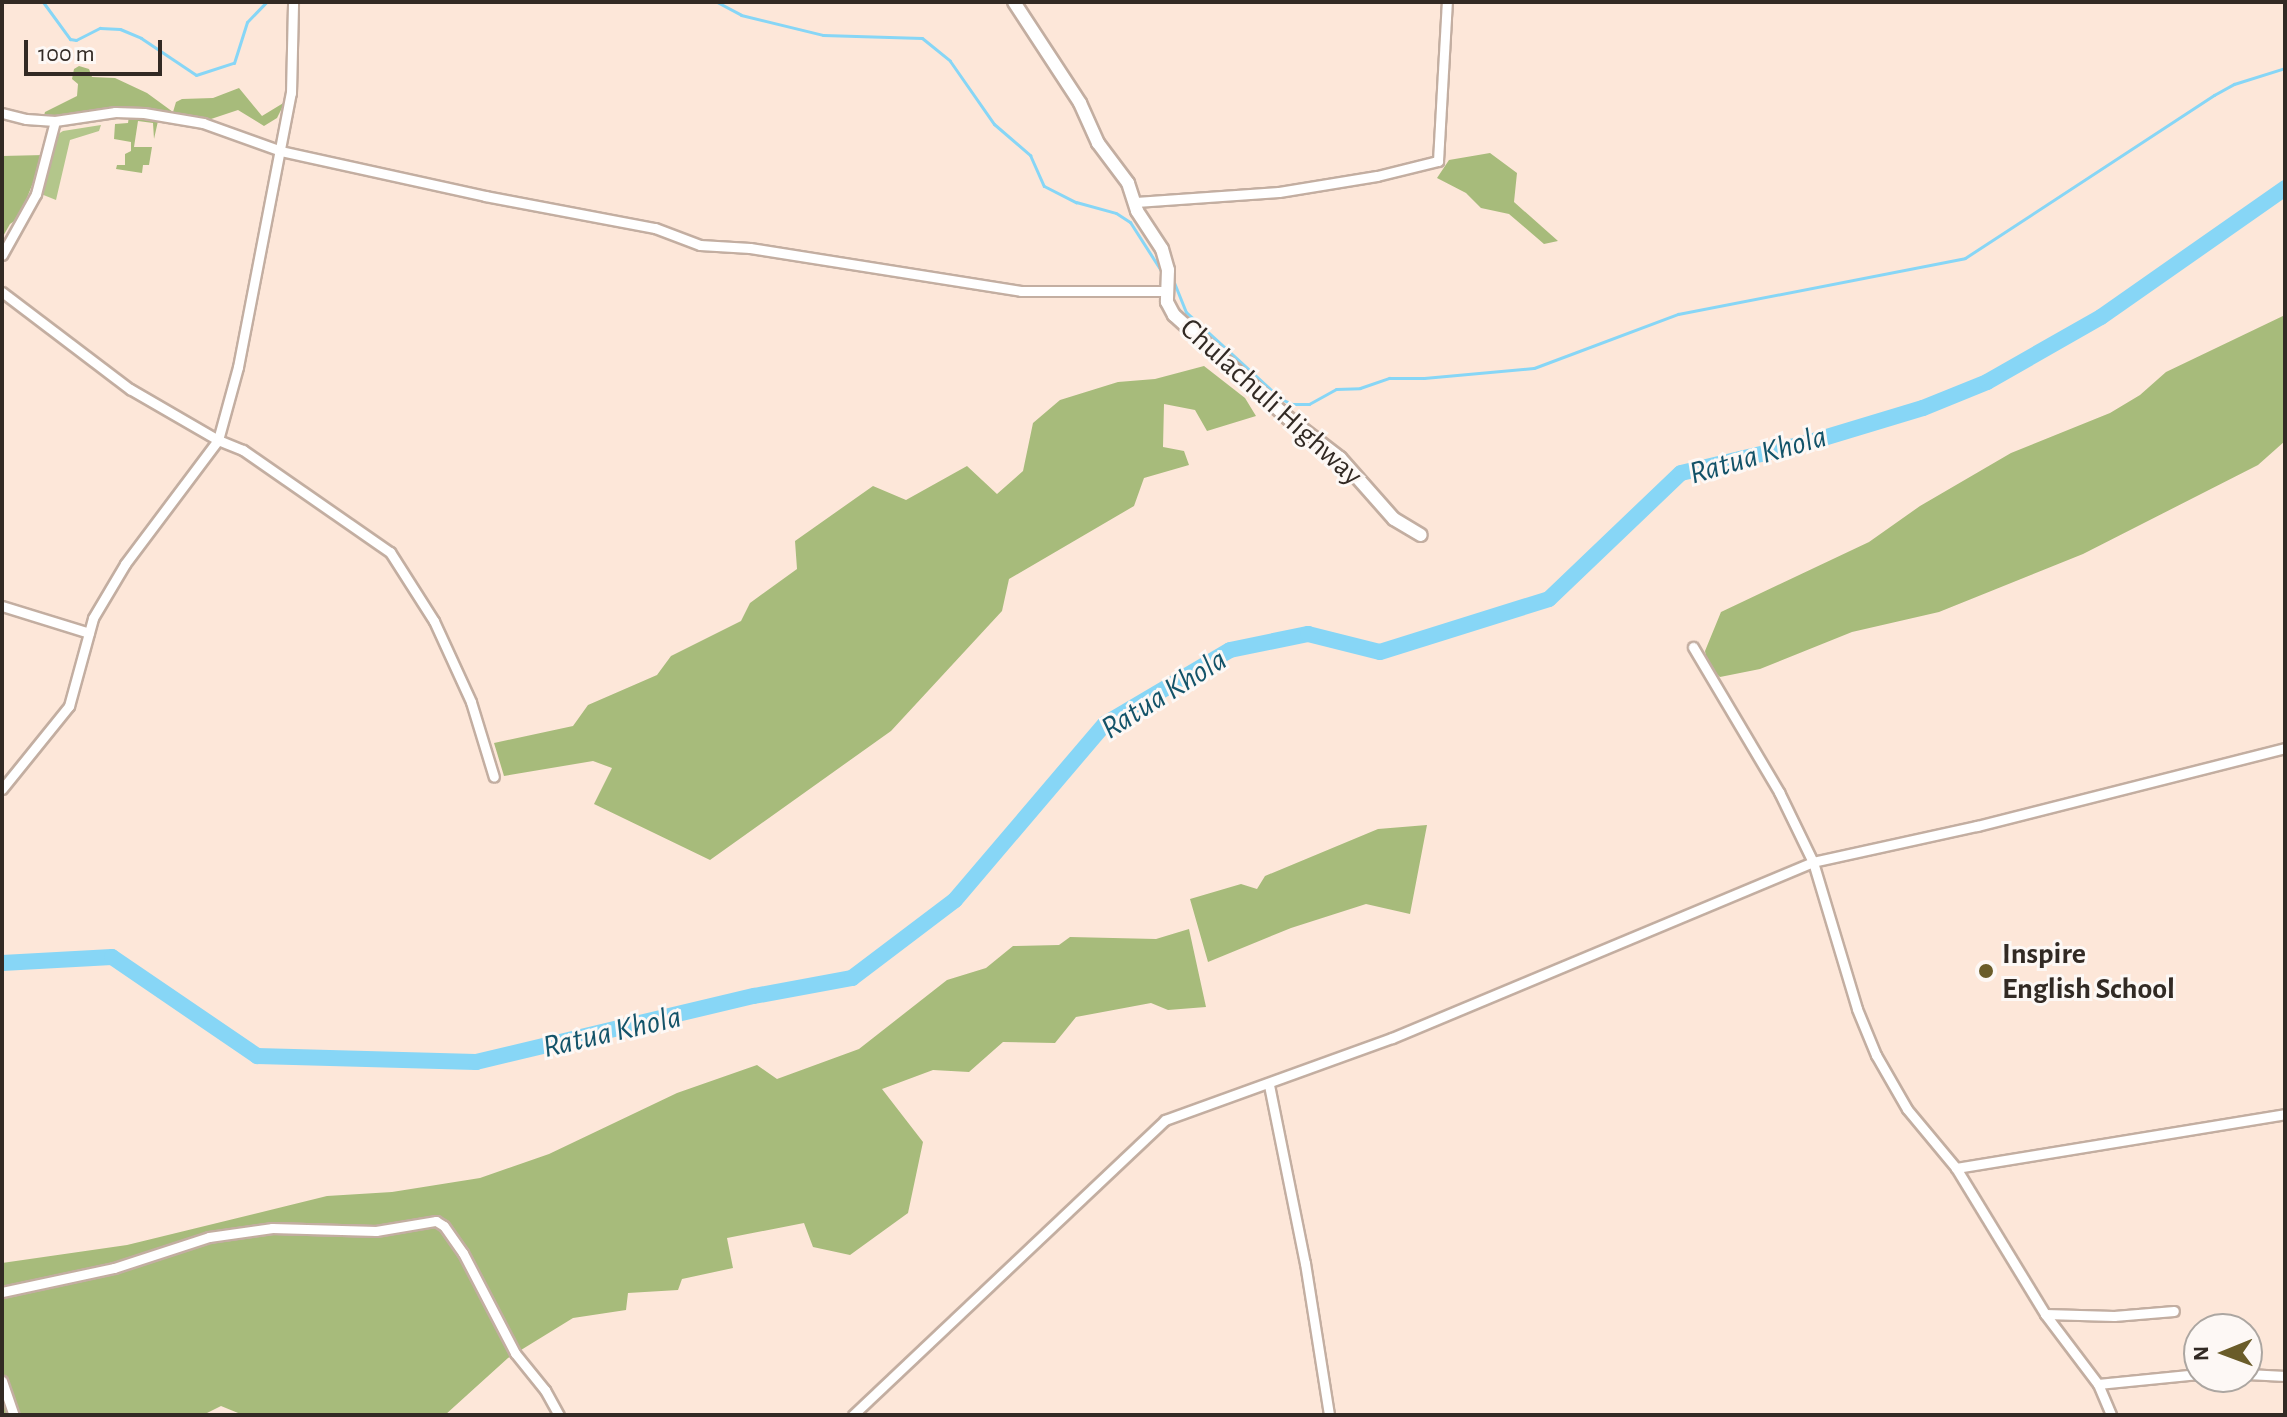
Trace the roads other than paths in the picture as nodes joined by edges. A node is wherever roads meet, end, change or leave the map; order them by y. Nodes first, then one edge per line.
1 (293, 2) edge
2 (1014, 2) edge
3 (1447, 2) edge
4 (2, 113) edge
5 (55, 121) junction
6 (281, 151) junction
7 (1136, 202) junction
8 (2, 255) edge
9 (1165, 291) junction
10 (2, 292) edge
11 (218, 440) junction
12 (1421, 535) dead end
13 (2, 606) edge
14 (89, 633) junction
15 (1693, 647) dead end
16 (2285, 748) edge
17 (494, 777) dead end
18 (2, 789) edge
19 (1813, 862) junction
20 (1269, 1085) junction
21 (2285, 1114) edge
22 (1956, 1168) junction
23 (2, 1292) edge
24 (2174, 1311) dead end
25 (2045, 1314) junction
26 (2263, 1375) edge
27 (2183, 1376) edge
28 (2285, 1376) edge
29 (2, 1381) edge
30 (2098, 1384) junction
31 (14, 1415) edge
32 (559, 1415) edge
33 (853, 1415) edge
34 (1329, 1415) edge
35 (2111, 1415) edge

1 - 6 street
2 - 7 street, Chulachuli Highway
3 - 7 street
4 - 5 street
5 - 6 street
5 - 8 street
6 - 9 street
6 - 11 street
7 - 9 street, Chulachuli Highway
9 - 12 street, Chulachuli Highway
10 - 11 street
11 - 14 street
11 - 17 street
13 - 14 street
14 - 18 street
15 - 19 street
16 - 19 street
19 - 20 street
19 - 22 street
20 - 33 street
20 - 34 street
21 - 22 street
22 - 25 street
23 - 32 street
24 - 25 street
25 - 30 street
26 - 28 street
27 - 30 street
29 - 31 street
30 - 35 street

